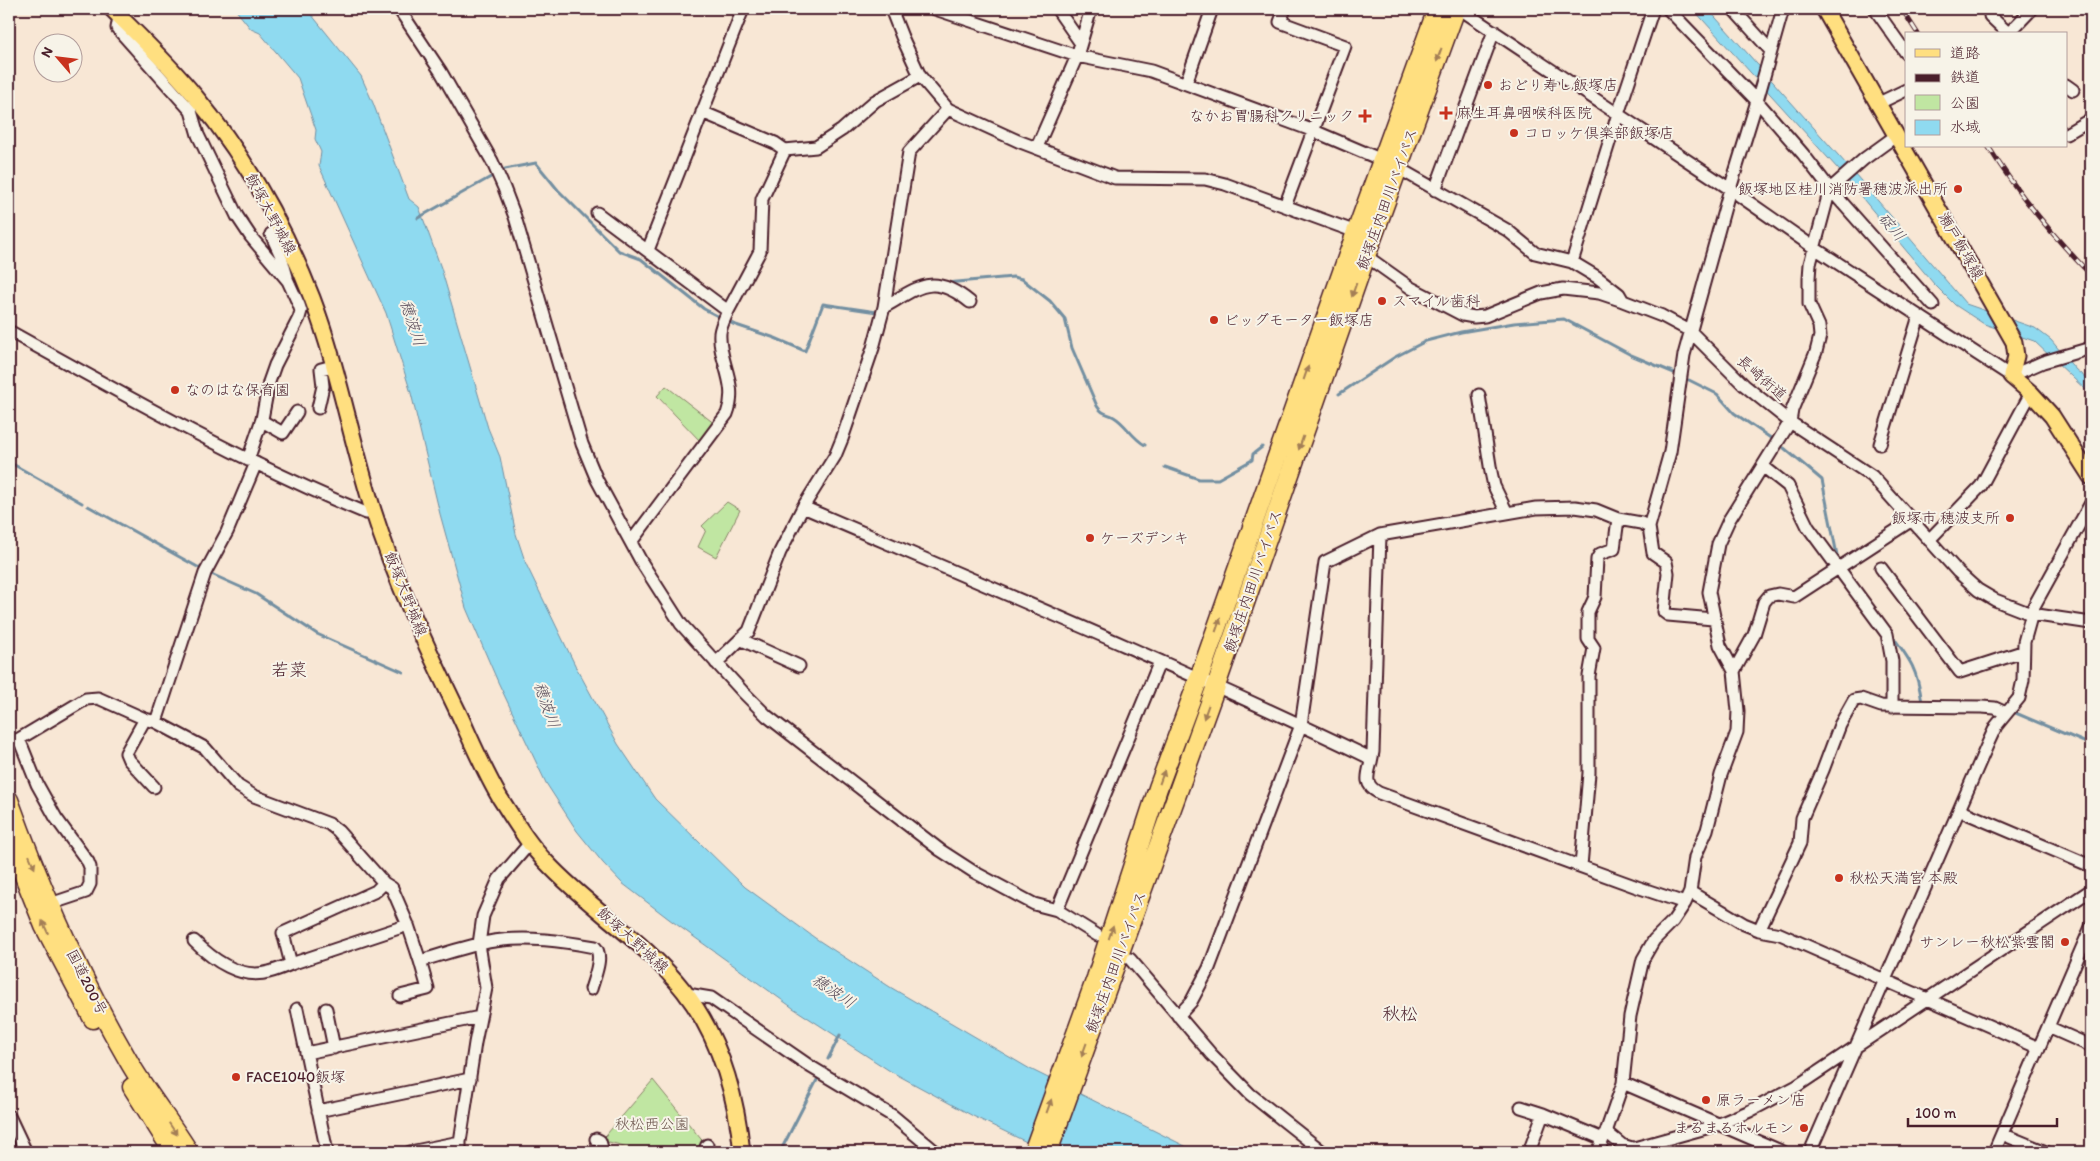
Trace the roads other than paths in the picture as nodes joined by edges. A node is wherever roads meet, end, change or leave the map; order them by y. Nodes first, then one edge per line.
1 (398, 9) edge
2 (743, 9) edge
3 (891, 9) edge
4 (935, 9) edge
5 (1057, 9) edge
6 (1091, 9) edge
7 (1212, 9) edge
8 (1285, 9) edge
9 (1437, 9) edge
10 (1456, 9) edge
11 (1460, 9) edge
12 (1653, 9) edge
13 (1668, 9) edge
14 (1733, 9) edge
15 (1783, 9) edge
16 (1824, 9) edge
17 (1875, 9) edge
18 (1990, 9) edge
19 (2032, 9) edge
20 (115, 13) edge
21 (964, 13) edge
22 (1494, 31) junction
23 (2006, 32) edge
24 (2010, 32) edge
25 (1080, 42) junction
26 (1905, 52) edge
27 (1770, 54) junction
28 (1077, 56) junction
29 (920, 76) junction
30 (1186, 84) junction
31 (1905, 90) edge
32 (1758, 99) junction
33 (1879, 103) junction
34 (948, 109) junction
35 (702, 112) junction
36 (1618, 114) junction
37 (2091, 119) edge
38 (1314, 132) junction
39 (2068, 133) edge
40 (1897, 135) junction
41 (1037, 147) junction
42 (784, 150) junction
43 (1382, 160) junction
44 (1398, 168) junction
45 (1831, 187) junction
46 (1730, 189) junction
47 (1435, 190) junction
48 (1285, 206) junction
49 (597, 213) dead end
50 (281, 229) junction
51 (1356, 232) junction
52 (1816, 249) junction
53 (648, 250) junction
54 (1366, 256) junction
55 (1572, 262) junction
56 (288, 281) junction
57 (1623, 301) junction
58 (970, 302) dead end
59 (1933, 305) dead end
60 (884, 307) junction
61 (728, 311) junction
62 (1919, 316) junction
63 (9, 331) edge
64 (1690, 331) junction
65 (2087, 349) edge
66 (333, 366) junction
67 (2011, 376) junction
68 (2031, 393) junction
69 (1479, 395) dead end
70 (318, 408) dead end
71 (297, 412) dead end
72 (262, 421) junction
73 (1790, 422) junction
74 (1880, 444) dead end
75 (252, 462) junction
76 (1764, 467) junction
77 (2091, 477) edge
78 (2091, 503) edge
79 (803, 507) junction
80 (374, 513) junction
81 (1507, 513) junction
82 (2091, 517) edge
83 (1618, 519) junction
84 (1912, 520) junction
85 (1650, 527) junction
86 (2078, 527) junction
87 (1380, 535) junction
88 (1929, 540) junction
89 (631, 542) junction
90 (1840, 568) junction
91 (1881, 568) dead end
92 (2030, 614) junction
93 (1713, 618) junction
94 (2091, 623) edge
95 (742, 640) junction
96 (2022, 652) junction
97 (1160, 661) junction
98 (716, 663) junction
99 (799, 666) dead end
100 (1734, 671) junction
101 (1199, 678) junction
102 (1216, 686) junction
103 (1892, 707) junction
104 (2006, 713) junction
105 (151, 720) junction
106 (1301, 725) junction
107 (14, 741) edge
108 (1371, 762) junction
109 (154, 787) dead end
110 (9, 800) edge
111 (1959, 810) junction
112 (9, 839) edge
113 (530, 843) junction
114 (1581, 866) junction
115 (2091, 866) edge
116 (384, 883) junction
117 (2091, 890) edge
118 (1688, 897) junction
119 (50, 904) junction
120 (1057, 910) junction
121 (408, 925) junction
122 (1759, 930) junction
123 (2091, 930) edge
124 (1097, 935) dead end
125 (194, 941) dead end
126 (479, 944) junction
127 (1130, 959) dead end
128 (420, 961) junction
129 (291, 964) junction
130 (1886, 980) junction
131 (1101, 983) junction
132 (591, 989) dead end
133 (687, 994) junction
134 (400, 996) dead end
135 (1928, 998) junction
136 (297, 1009) dead end
137 (326, 1009) dead end
138 (1178, 1016) junction
139 (480, 1017) junction
140 (2048, 1027) junction
141 (1856, 1046) junction
142 (2091, 1046) edge
143 (334, 1048) junction
144 (2039, 1048) junction
145 (306, 1054) junction
146 (470, 1079) junction
147 (1623, 1083) junction
148 (1521, 1107) dead end
149 (318, 1111) junction
150 (1543, 1114) junction
151 (9, 1116) edge
152 (1717, 1125) junction
153 (2002, 1134) junction
154 (1604, 1135) junction
155 (596, 1139) dead end
156 (460, 1147) edge
157 (1628, 1150) edge
158 (26, 1152) edge
159 (173, 1152) edge
160 (189, 1152) edge
161 (327, 1152) edge
162 (410, 1152) edge
163 (603, 1152) edge
164 (742, 1152) edge
165 (936, 1152) edge
166 (1033, 1152) edge
167 (1048, 1152) edge
168 (1323, 1152) edge
169 (1529, 1152) edge
170 (1598, 1152) edge
171 (1783, 1152) edge
172 (1810, 1152) edge
173 (1994, 1152) edge
174 (2046, 1152) edge

1 - 89 street
2 - 35 street
3 - 29 street
4 - 21 street
5 - 25 street
6 - 25 street
7 - 30 street
8 - 38 street
9 - 43 highway, 飯塚庄内田川バイパス
10 -> 44 highway, 飯塚庄内田川バイパス
11 - 22 street
12 - 36 street
13 - 32 street
14 - 27 street
15 - 27 street
16 - 33 main road, 瀬戸飯塚線
17 - 26 street
18 - 23 street
19 - 24 street
20 - 50 main road, 飯塚大野城線
20 - 56 street
21 - 28 street
22 - 36 street
22 - 47 street
25 - 28 street
27 - 32 street
28 - 30 street
28 - 41 street
29 - 34 street
29 - 42 street
30 - 38 street
31 - 33 street
32 - 45 street
32 - 46 street
33 - 40 main road, 瀬戸飯塚線
34 - 41 street
34 - 60 street
35 - 42 street
35 - 53 street
36 - 46 street
36 - 55 street
37 - 39 street
38 - 43 street
38 - 48 street
40 - 45 street
40 - 67 main road, 瀬戸飯塚線
41 - 48 street
42 - 61 street
43 - 51 highway, 飯塚庄内田川バイパス
44 - 47 street, 長崎街道
44 - 54 highway, 飯塚庄内田川バイパス
45 - 52 street
45 - 59 street
46 - 52 street
46 - 64 street
47 - 55 street, 長崎街道
48 - 51 street
49 - 53 street
50 - 56 street
50 - 66 main road, 飯塚大野城線
51 - 54 street
101 -> 51 highway, 飯塚庄内田川バイパス
52 - 62 street
52 - 73 street
53 - 61 street
54 - 57 street
54 -> 102 highway, 飯塚庄内田川バイパス
55 - 57 street, 長崎街道
56 - 72 street
57 - 64 street, 長崎街道
58 - 60 street
60 - 79 street
61 - 89 street
62 - 67 street
62 - 74 street
63 - 75 street
64 - 73 street, 長崎街道
64 - 85 street
65 - 67 street
66 - 70 street
66 - 80 main road, 飯塚大野城線
67 - 68 main road
68 - 77 main road
68 - 88 street
69 - 81 street
71 - 72 street
72 - 75 street
73 - 76 street
73 - 84 street, 長崎街道
75 - 80 street
75 - 105 street
76 - 90 street
76 - 93 street
78 - 86 street
79 - 95 street
79 - 97 street
80 - 113 main road, 飯塚大野城線
81 - 83 street
81 - 87 street
82 - 86 street
83 - 85 street
83 - 114 street
84 - 88 street, 長崎街道
84 - 90 street
85 - 93 street
86 - 92 street
87 - 106 street
87 - 108 street
88 - 92 street, 長崎街道
89 - 98 street
90 - 100 street
90 - 103 street
91 - 96 street
92 - 94 street, 長崎街道
92 - 96 street
93 - 100 street
95 - 98 street
95 - 99 street
96 - 104 street
97 - 101 street
97 - 120 street
98 - 120 street
100 - 118 street
101 - 102 street
131 -> 101 highway, 飯塚庄内田川バイパス
102 - 106 street
102 -> 131 highway, 飯塚庄内田川バイパス
103 - 104 street
103 - 122 street
104 - 111 street
105 - 107 street
105 - 109 street
105 - 116 street
106 - 108 street
106 - 138 street
107 - 119 street
108 - 114 street
110 -> 119 highway, 国道200号
111 - 115 street
111 - 130 street
159 -> 112 highway, 国道200号
113 - 126 street
113 - 133 main road, 飯塚大野城線
114 - 118 street
116 - 121 street
116 - 129 street
117 - 135 street
118 - 122 street
118 - 147 street
119 -> 160 highway, 国道200号
120 - 124 street
121 - 128 street
121 - 129 street
122 - 130 street
123 - 140 street
125 - 129 street
126 - 128 street
126 - 132 street
126 - 139 street
127 - 138 street
128 - 134 street
130 - 135 street
130 - 141 street
166 -> 131 highway, 飯塚庄内田川バイパス
131 -> 167 highway, 飯塚庄内田川バイパス
133 - 164 main road, 飯塚大野城線
133 - 165 street
135 - 141 street
135 - 144 street
136 - 145 street
137 - 143 street
138 - 168 street
139 - 143 street
139 - 146 street
140 - 142 street
140 - 144 street
141 - 152 street
141 - 172 street
143 - 145 street
144 - 153 street
145 - 149 street
146 - 149 street
146 - 156 street
147 - 152 street
147 - 154 street
148 - 150 street
149 - 161 street
150 - 154 street
150 - 169 street
151 - 158 street
152 - 157 street
152 - 171 street
153 - 173 street
153 - 174 street
154 - 157 street
154 - 170 street
155 - 163 street
156 - 162 street

